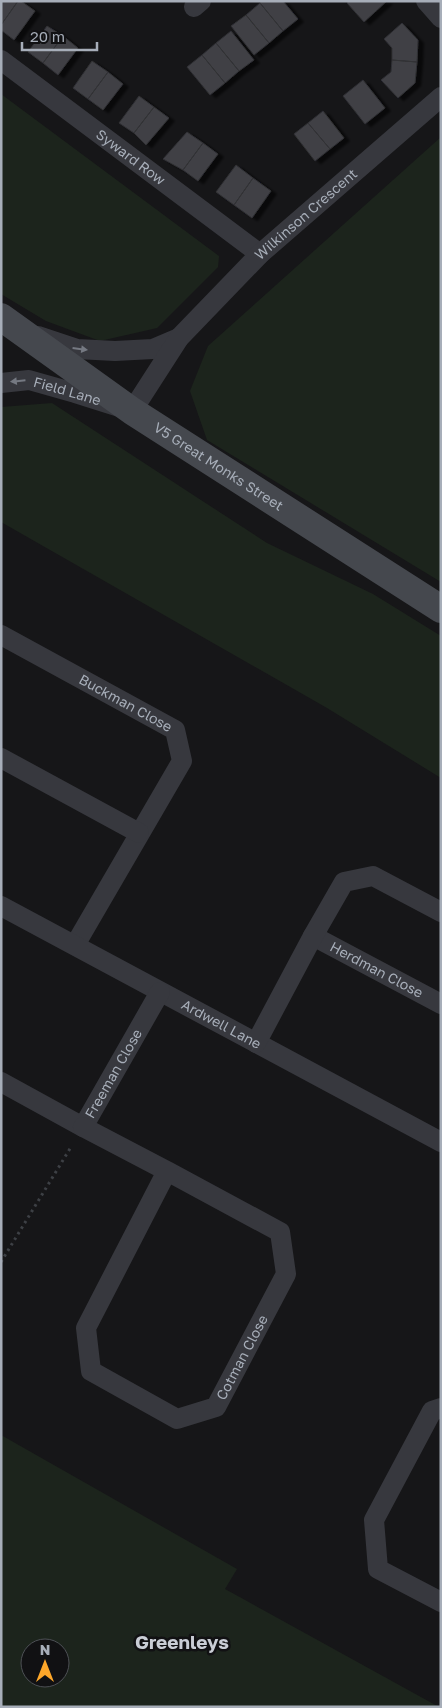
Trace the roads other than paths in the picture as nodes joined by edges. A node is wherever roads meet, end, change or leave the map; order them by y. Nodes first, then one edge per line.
1 (426, 1) edge
2 (441, 18) edge
3 (1, 60) edge
4 (441, 97) edge
5 (260, 254) junction
6 (9, 323) edge
7 (178, 338) junction
8 (1, 383) edge
9 (132, 411) junction
10 (441, 609) edge
11 (1, 635) edge
12 (1, 758) edge
13 (139, 833) junction
14 (1, 906) edge
15 (441, 912) edge
16 (313, 936) junction
17 (76, 945) junction
18 (160, 992) junction
19 (441, 1004) edge
20 (256, 1043) junction
21 (1, 1082) edge
22 (83, 1127) junction
23 (441, 1142) edge
24 (167, 1171) junction
25 (441, 1408) edge
26 (441, 1602) edge

1 - 2 street
3 - 5 street, Syward Row
4 - 5 street, Wilkinson Crescent
5 - 7 street, Wilkinson Crescent
6 -> 7 street, Wilkinson Crescent
6 - 9 street, V5 Great Monks Street
7 - 9 street, Wilkinson Crescent
9 -> 8 street, Field Lane
9 - 10 street, V5 Great Monks Street
11 - 13 street, Buckman Close
12 - 13 street
13 - 17 street, Buckman Close
14 - 17 street, Ardwell Lane
15 - 16 street
16 - 19 street, Herdman Close
16 - 20 street
17 - 18 street, Ardwell Lane
18 - 20 street, Ardwell Lane
18 - 22 street, Freeman Close
20 - 23 street, Ardwell Lane
21 - 22 street, Freeman Close
22 - 24 street, Cotman Close
24 - 24 street, Cotman Close
25 - 26 street

